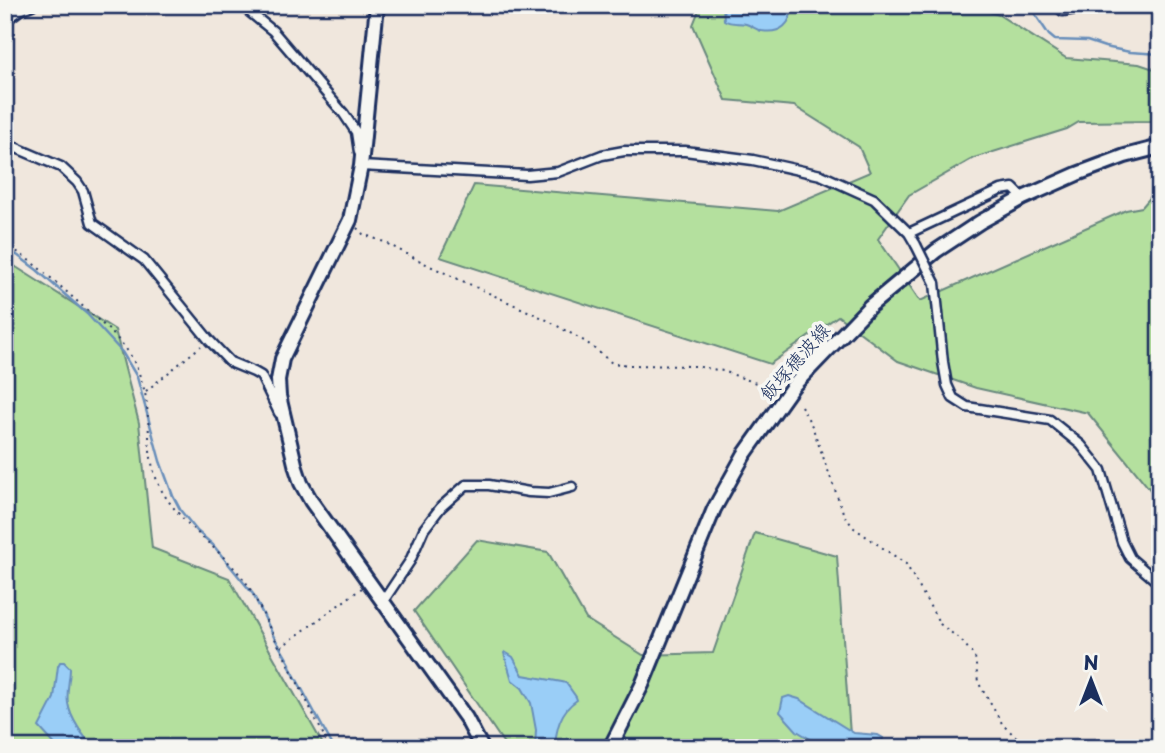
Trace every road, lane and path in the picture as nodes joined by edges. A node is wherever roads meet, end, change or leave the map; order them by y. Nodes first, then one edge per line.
1 (32, 5) edge
2 (241, 5) edge
3 (377, 5) edge
4 (1056, 5) edge
5 (1088, 5) edge
6 (5, 21) edge
7 (5, 143) edge
8 (1160, 147) edge
9 (361, 166) junction
10 (1023, 198) junction
11 (350, 220) junction
12 (909, 233) junction
13 (5, 244) edge
14 (209, 340) junction
15 (756, 383) dead end
16 (145, 392) junction
17 (801, 406) dead end
18 (286, 428) junction
19 (572, 487) dead end
20 (368, 583) junction
21 (1160, 584) edge
22 (382, 603) junction
23 (280, 648) junction
24 (330, 748) edge
25 (482, 748) edge
26 (610, 748) edge
27 (1032, 748) edge

1 - 6 street
2 - 9 street
3 - 9 main road
4 - 5 street
7 - 14 street
8 - 10 main road, 飯塚穂波線
9 - 11 main road
9 - 12 street
10 - 12 street
10 - 26 main road, 飯塚穂波線
11 - 15 path
11 - 18 main road
12 - 21 street, bridge
13 - 16 path
14 - 16 path
14 - 18 street
16 - 23 path
17 - 27 path
18 - 20 main road
19 - 22 street
20 - 22 main road
20 - 23 path
22 - 25 main road
23 - 24 path

